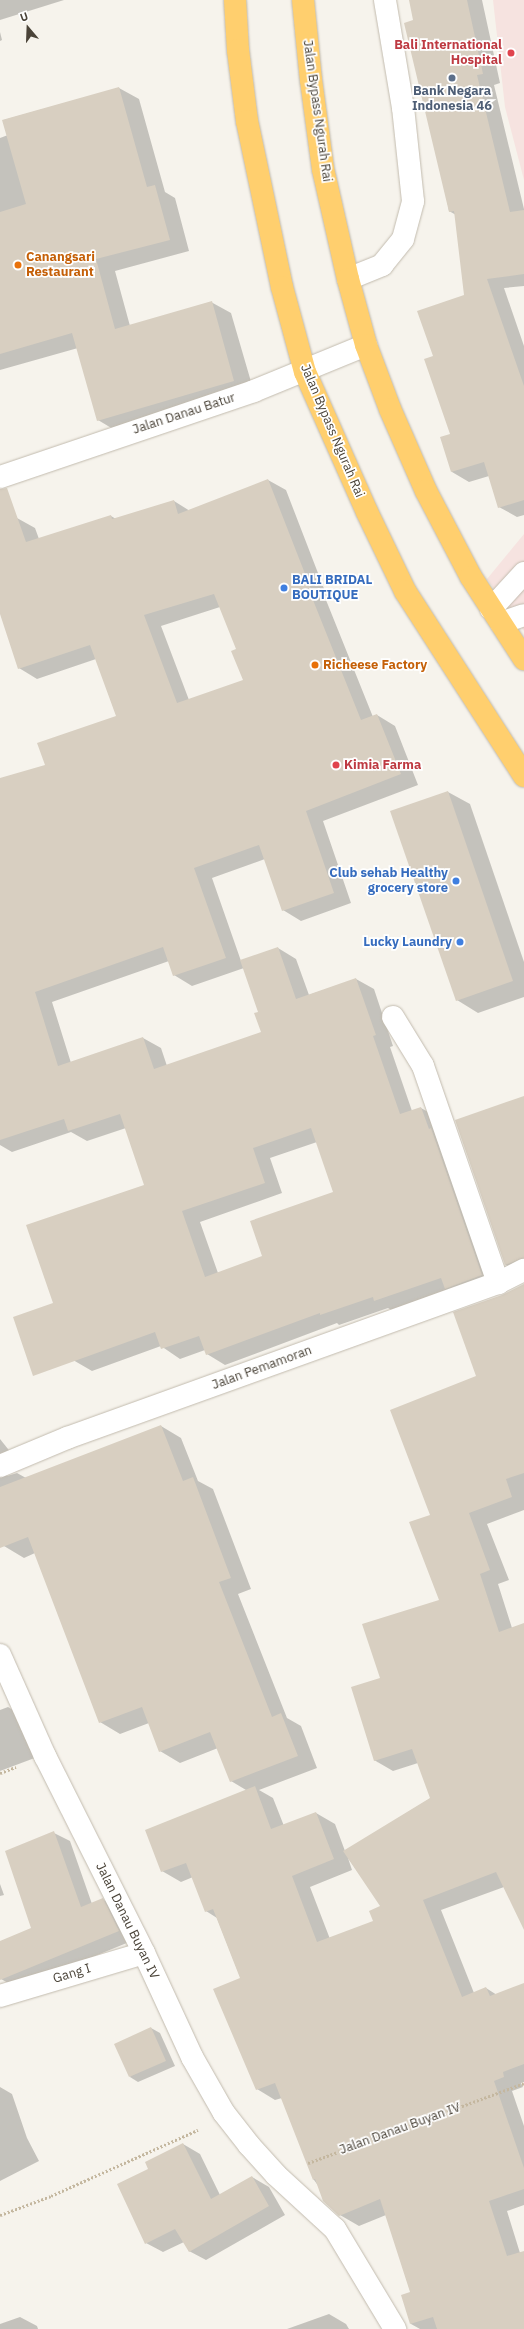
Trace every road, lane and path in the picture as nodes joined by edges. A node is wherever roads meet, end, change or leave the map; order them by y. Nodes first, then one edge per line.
1 (235, 0) edge
2 (303, 0) edge
3 (384, 0) edge
4 (348, 279) junction
5 (366, 345) junction
6 (305, 372) junction
7 (0, 477) edge
8 (524, 573) edge
9 (524, 615) edge
10 (496, 616) junction
11 (522, 653) edge
12 (524, 776) edge
13 (393, 1017) dead end
14 (524, 1270) edge
15 (498, 1283) junction
16 (0, 1466) edge
17 (0, 1655) edge
18 (144, 1953) junction
19 (0, 1996) edge
20 (524, 2083) edge
21 (224, 2113) junction
22 (276, 2175) junction
23 (0, 2215) edge
24 (395, 2329) edge

1 - 6 highway, Jalan Bypass Ngurah Rai
2 - 4 highway, Jalan Bypass Ngurah Rai
3 - 4 street
4 - 5 highway, Jalan Bypass Ngurah Rai
5 - 6 street, Jalan Danau Batur
5 - 10 highway, Jalan Bypass Ngurah Rai
6 - 7 street, Jalan Danau Batur
6 - 12 highway, Jalan Bypass Ngurah Rai
8 - 10 street
9 - 10 street
10 - 11 highway, Jalan Bypass Ngurah Rai
13 - 15 street
14 - 15 street, Jalan Pemamoran
15 - 16 street, Jalan Pemamoran
17 - 18 street, Jalan Danau Buyan IV
18 - 19 street, Gang I
18 - 21 street, Jalan Danau Buyan IV
20 - 22 path, Jalan Danau Buyan IV
21 - 22 street, Jalan Danau Buyan IV
21 - 23 path
22 - 24 street, Jalan Danau Buyan IV

